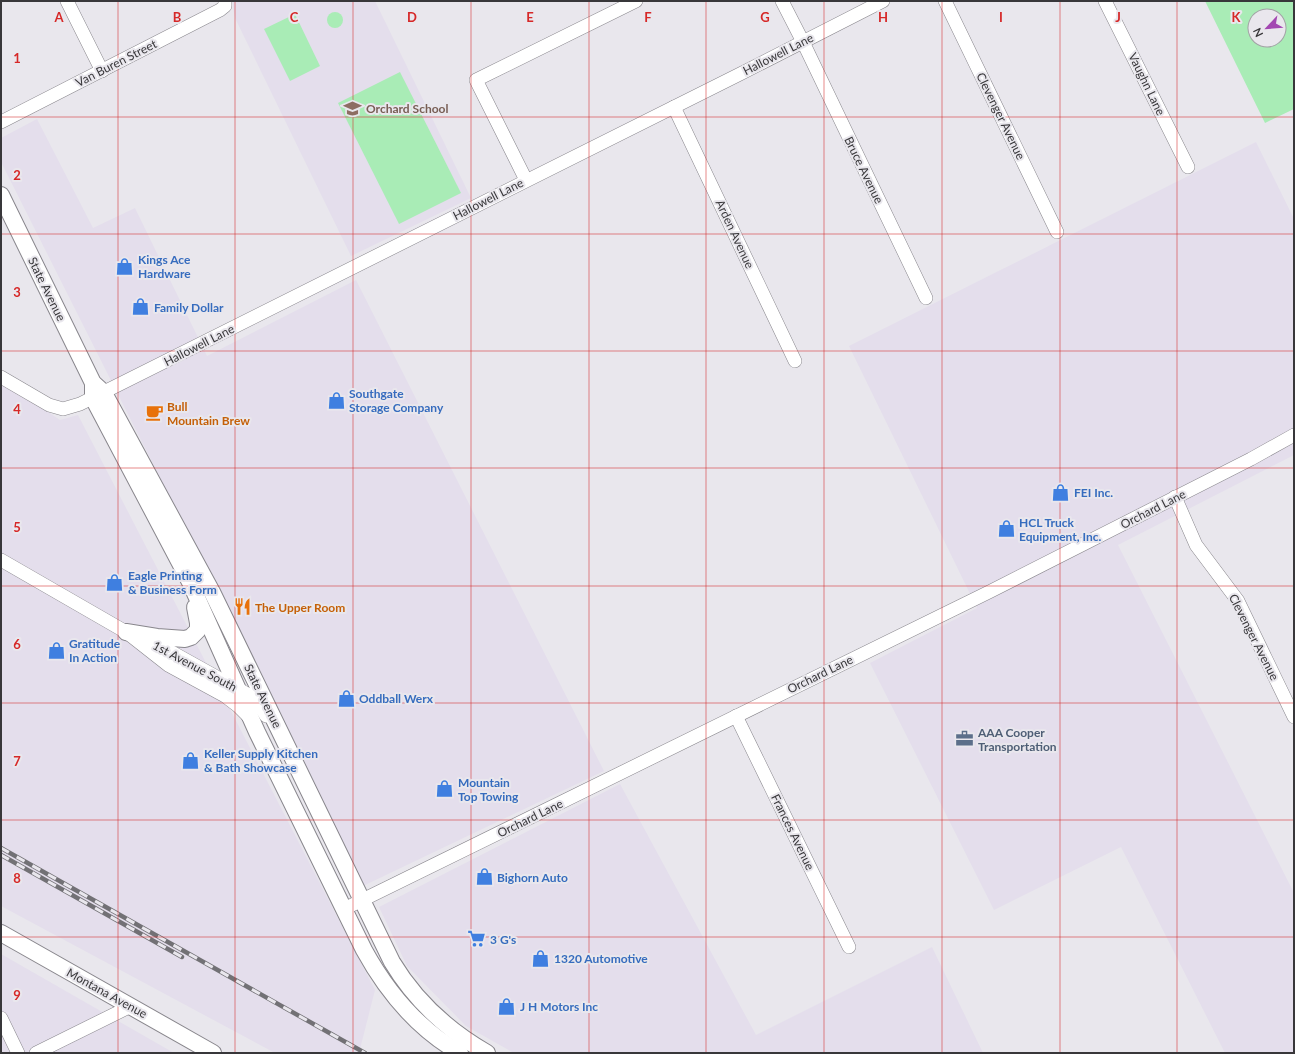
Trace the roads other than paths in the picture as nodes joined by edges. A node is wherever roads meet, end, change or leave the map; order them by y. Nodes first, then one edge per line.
1 (67, 1) edge
2 (225, 1) edge
3 (636, 1) edge
4 (782, 1) edge
5 (883, 1) edge
6 (945, 1) edge
7 (1105, 1) edge
8 (803, 42) junction
9 (102, 71) junction
10 (674, 107) junction
11 (1, 122) edge
12 (1188, 167) dead end
13 (526, 180) junction
14 (1, 195) edge
15 (1057, 232) dead end
16 (926, 298) dead end
17 (795, 361) dead end
18 (1, 377) edge
19 (97, 391) junction
20 (1294, 435) edge
21 (1175, 497) junction
22 (1, 560) edge
23 (190, 582) junction
24 (126, 632) junction
25 (238, 688) junction
26 (736, 716) junction
27 (1294, 717) edge
28 (254, 724) junction
29 (318, 811) junction
30 (362, 901) junction
31 (344, 909) junction
32 (1, 933) edge
33 (849, 947) dead end
34 (131, 1006) junction
35 (1, 1018) edge
36 (194, 1047) edge
37 (18, 1053) edge
38 (36, 1053) edge
39 (213, 1053) edge
40 (460, 1053) edge
41 (487, 1053) edge

1 - 9 street
2 - 9 street, Van Buren Street
3 - 13 street
4 - 8 street, Bruce Avenue
5 - 8 street, Hallowell Lane
6 - 15 street, Clevenger Avenue
7 - 12 street, Vaughn Lane
8 - 10 street, Hallowell Lane
8 - 16 street, Bruce Avenue
9 - 11 street, Van Buren Street
10 - 13 street, Hallowell Lane
10 - 17 street, Arden Avenue
13 - 19 street, Hallowell Lane
14 - 19 main road, State Avenue
18 - 19 street, Hallowell Lane
19 - 23 main road, State Avenue
19 - 29 main road, State Avenue
20 - 21 street, Orchard Lane
21 - 26 street, Orchard Lane
21 - 27 street, Clevenger Avenue
22 - 24 street, 1st Avenue South
23 - 24 main road
23 - 25 main road, State Avenue
24 - 25 street, 1st Avenue South
24 - 28 street, 1st Avenue South
25 - 28 main road, State Avenue
25 - 29 street, 1st Avenue South
26 - 30 street, Orchard Lane
26 - 33 street, Frances Avenue
28 - 31 main road, State Avenue
29 - 30 main road, State Avenue
30 - 31 street, Orchard Lane
30 - 41 main road, State Avenue
31 - 40 main road, State Avenue
32 - 34 main road, Montana Avenue
34 - 36 main road, Montana Avenue
34 - 38 street
35 - 37 street
36 - 39 main road, Montana Avenue

